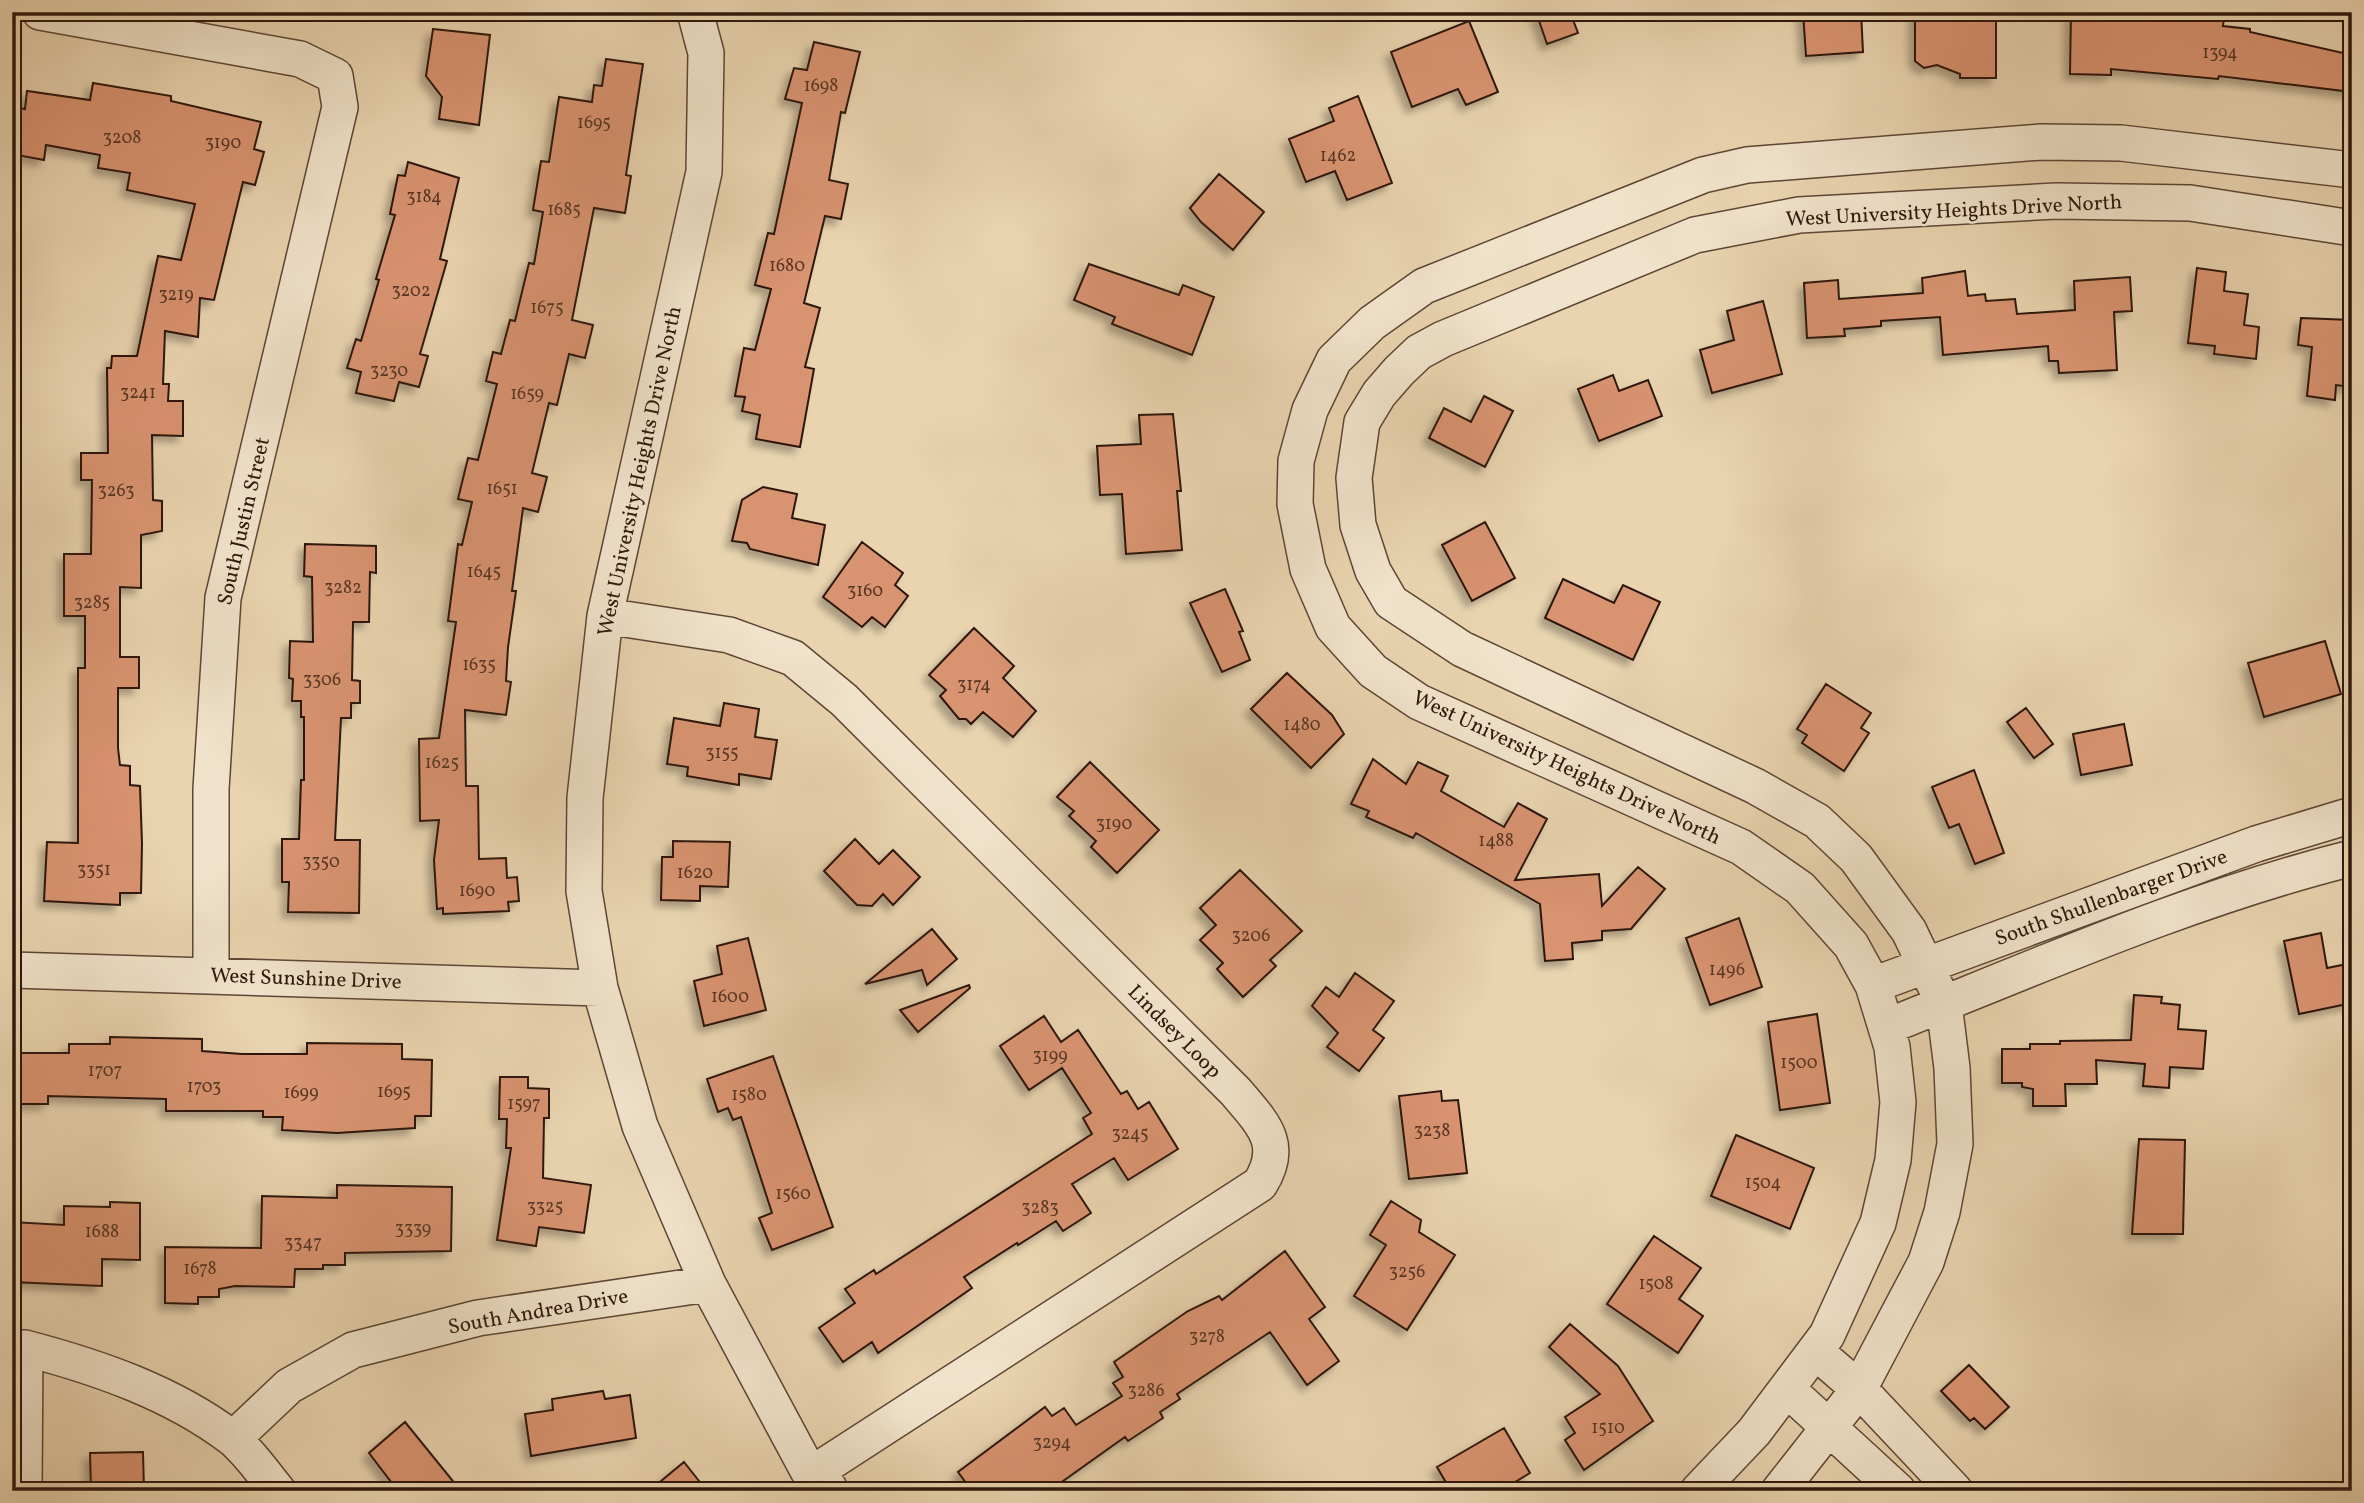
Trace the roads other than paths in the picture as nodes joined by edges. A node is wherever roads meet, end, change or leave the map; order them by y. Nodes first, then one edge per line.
1 (40, 12) edge
2 (695, 12) edge
3 (2352, 170) edge
4 (2352, 228) edge
5 (1388, 311) junction
6 (1419, 352) junction
7 (605, 616) junction
8 (2352, 815) edge
9 (2352, 858) edge
10 (1925, 965) junction
11 (12, 970) edge
12 (211, 975) junction
13 (1873, 985) junction
14 (600, 988) junction
15 (1944, 1004) junction
16 (1886, 1027) junction
17 (708, 1284) junction
18 (19, 1348) edge
19 (1815, 1351) junction
20 (1787, 1389) junction
21 (1860, 1389) junction
22 (1830, 1427) junction
23 (233, 1439) junction
24 (821, 1485) edge
25 (24, 1491) edge
26 (278, 1491) edge
27 (1698, 1491) edge
28 (1779, 1491) edge
29 (1898, 1491) edge
30 (1955, 1491) edge

1 - 12 street, South Justin Street
2 - 7 street, West University Heights Drive North
3 - 5 street, West University Heights Drive North
4 - 6 street, West University Heights Drive North
5 - 6 street
5 - 13 street, West University Heights Drive North
6 - 10 street, West University Heights Drive North
7 - 14 street, West University Heights Drive North
7 - 24 street, Lindsey Loop
8 - 10 street, South Shullenbarger Drive
9 - 15 street, South Shullenbarger Drive
10 - 13 street, South Shullenbarger Drive
10 - 15 street, West University Heights Drive North
11 - 12 street, West Sunshine Drive
12 - 14 street, West Sunshine Drive
13 - 16 street, West University Heights Drive North
14 - 17 street, West University Heights Drive North
15 - 16 street, South Shullenbarger Drive
15 - 21 street, West University Heights Drive North
16 - 19 street, West University Heights Drive North
17 - 23 street, South Andrea Drive
17 - 24 street, West University Heights Drive North
18 - 23 street
18 - 25 street
19 - 20 street, West University Heights Drive North
19 - 21 street
20 - 22 street
20 - 27 street, West University Heights Drive North
21 - 22 street, West University Heights Drive North
21 - 30 street
22 - 28 street, West University Heights Drive North
22 - 29 street
23 - 26 street

